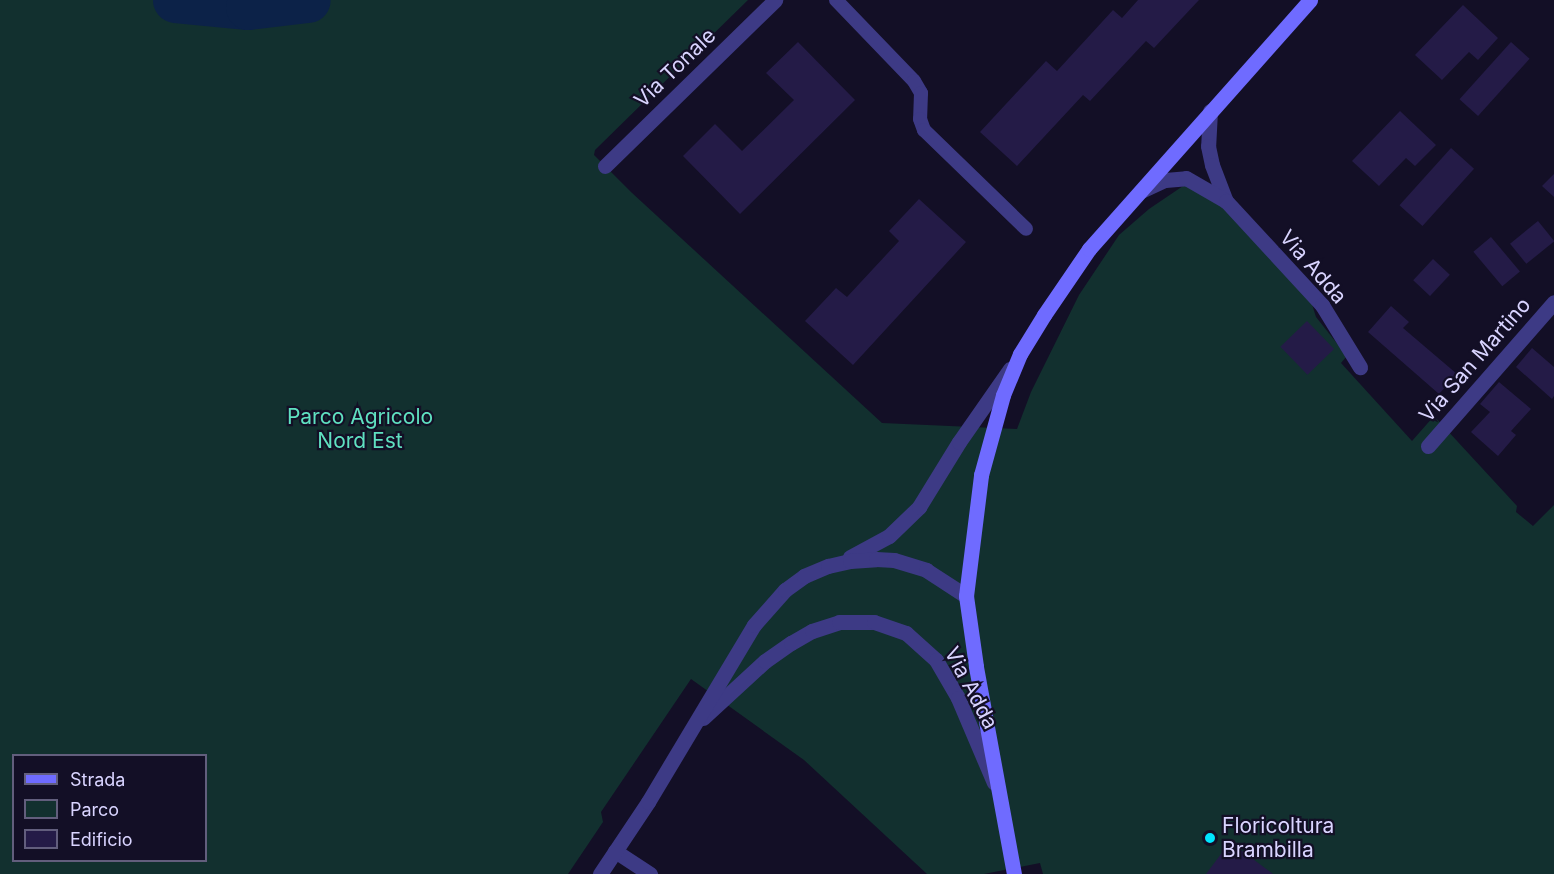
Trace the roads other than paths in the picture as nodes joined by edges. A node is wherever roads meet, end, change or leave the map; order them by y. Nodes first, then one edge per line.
1 (775, 0) edge
2 (836, 0) edge
3 (1310, 0) edge
4 (1210, 111) junction
5 (605, 166) dead end
6 (1139, 192) junction
7 (1226, 201) junction
8 (1026, 230) dead end
9 (1554, 302) edge
10 (1020, 354) junction
11 (1360, 367) dead end
12 (1428, 446) dead end
13 (836, 563) junction
14 (966, 596) junction
15 (692, 728) junction
16 (1002, 804) junction
17 (615, 851) junction
18 (600, 874) edge
19 (651, 874) edge
20 (1014, 874) edge

1 - 5 street, Via Tonale
2 - 8 lane
3 - 4 street, Via Adda
4 - 6 street, Via Adda
4 - 7 street, Via Adda
6 - 7 street, Via Adda
6 - 10 street, Via Adda
7 - 11 street, Via Adda
9 - 12 street, Via San Martino
10 - 13 street, Via Adda
10 - 14 street, Via Adda
13 - 14 street, Via Adda
13 - 15 street, Via Adda
14 - 16 street
15 - 16 street, Via Adda
15 - 17 street, Via Adda
16 - 20 street
17 - 18 street, Via Adda
17 - 19 street

